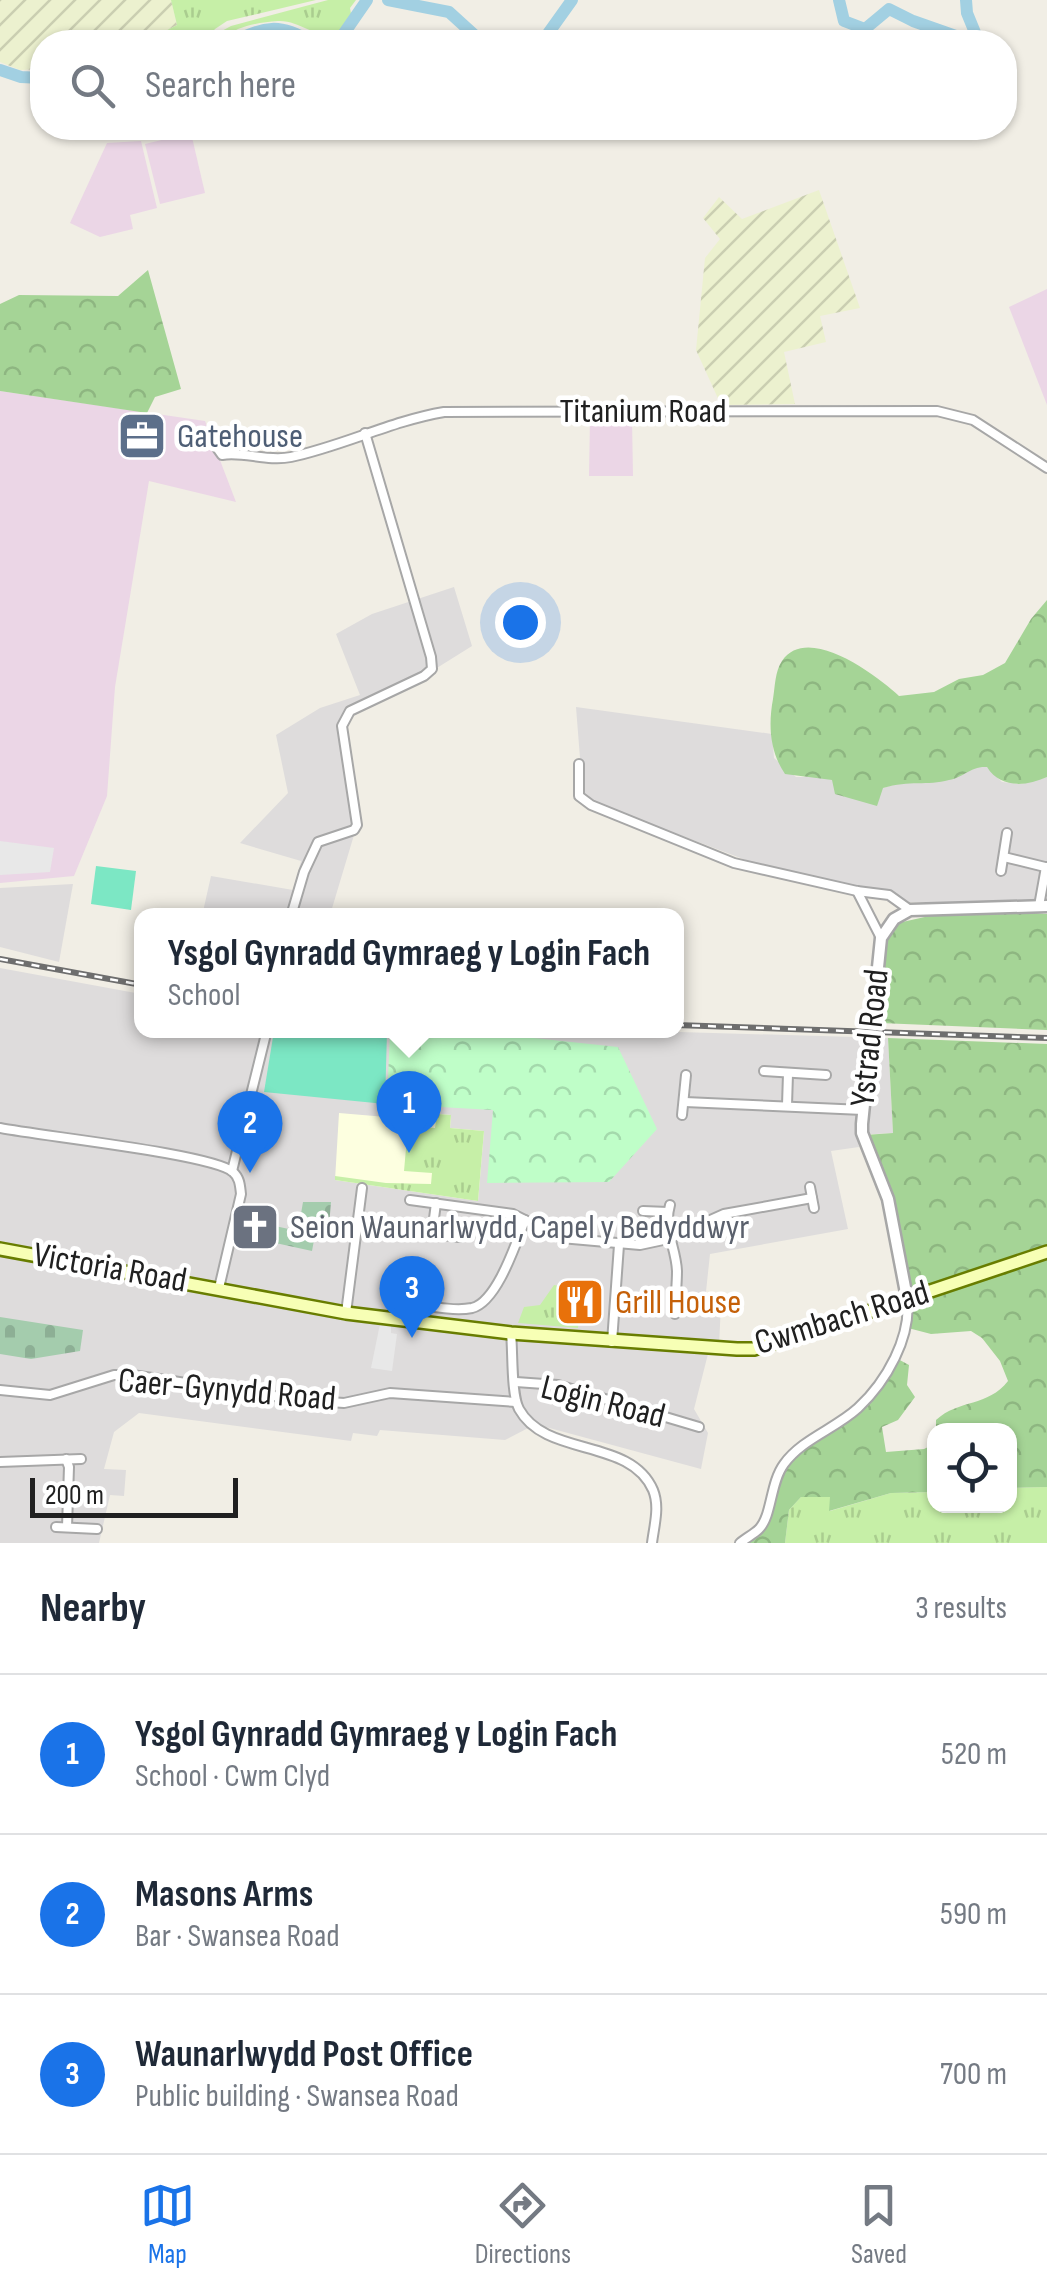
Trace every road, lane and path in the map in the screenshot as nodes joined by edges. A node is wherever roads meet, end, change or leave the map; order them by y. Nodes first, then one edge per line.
1 (366, 433) junction
2 (231, 451) dead end
3 (1047, 468) edge
4 (578, 764) dead end
5 (1007, 833) dead end
6 (1004, 857) junction
7 (1046, 867) edge
8 (1000, 871) dead end
9 (858, 891) junction
10 (1043, 906) edge
11 (293, 908) edge
12 (910, 910) junction
13 (881, 938) junction
14 (264, 1038) edge
15 (764, 1071) dead end
16 (788, 1074) junction
17 (826, 1074) dead end
18 (686, 1075) dead end
19 (685, 1102) junction
20 (787, 1105) junction
21 (863, 1110) junction
22 (682, 1115) dead end
23 (0, 1128) edge
24 (232, 1171) junction
25 (810, 1187) dead end
26 (359, 1193) dead end
27 (410, 1200) dead end
28 (436, 1203) junction
29 (643, 1211) dead end
30 (525, 1220) junction
31 (410, 1230) dead end
32 (432, 1234) junction
33 (459, 1237) dead end
34 (668, 1238) junction
35 (619, 1245) junction
36 (0, 1249) edge
37 (1047, 1252) edge
38 (428, 1274) dead end
39 (219, 1288) junction
40 (907, 1298) junction
41 (407, 1302) dead end
42 (424, 1304) junction
43 (686, 1306) dead end
44 (346, 1313) junction
45 (512, 1333) junction
46 (612, 1342) junction
47 (516, 1382) junction
48 (0, 1390) edge
49 (516, 1402) junction
50 (694, 1424) dead end
51 (66, 1459) junction
52 (82, 1459) dead end
53 (0, 1462) edge
54 (96, 1530) dead end
55 (652, 1543) edge
56 (740, 1543) edge

1 - 2 street, Titanium Road
1 - 3 street, Titanium Road
1 - 11 street
4 - 9 street
5 - 6 street
6 - 7 street
6 - 8 street
7 - 10 street
9 - 12 street
9 - 13 street
10 - 12 street
12 - 13 street, Ystrad Road
13 - 21 street, Ystrad Road
14 - 24 street
15 - 16 street
16 - 17 street
16 - 20 street
18 - 19 street
19 - 20 street
19 - 22 street
20 - 21 street
21 - 40 street, Ystrad Road
23 - 24 street
24 - 39 street
25 - 34 street
26 - 44 street
27 - 28 street
28 - 30 street
28 - 32 street
29 - 34 street
30 - 35 street
30 - 42 street
31 - 32 street
32 - 33 street
34 - 35 street
34 - 43 street
35 - 46 street
36 - 39 main road, Victoria Road
37 - 40 main road, Cwmbach Road
38 - 42 street
39 - 44 main road, Victoria Road
40 - 46 main road, Cwmbach Road
40 - 56 street, Ystrad Road
41 - 42 street
44 - 45 main road, Cwmbach Road
45 - 46 main road, Cwmbach Road
45 - 47 street
47 - 49 street
47 - 50 street, Login Road
48 - 49 street, Caer-Gynydd Road
49 - 55 street
51 - 52 street
51 - 53 street
51 - 54 street

